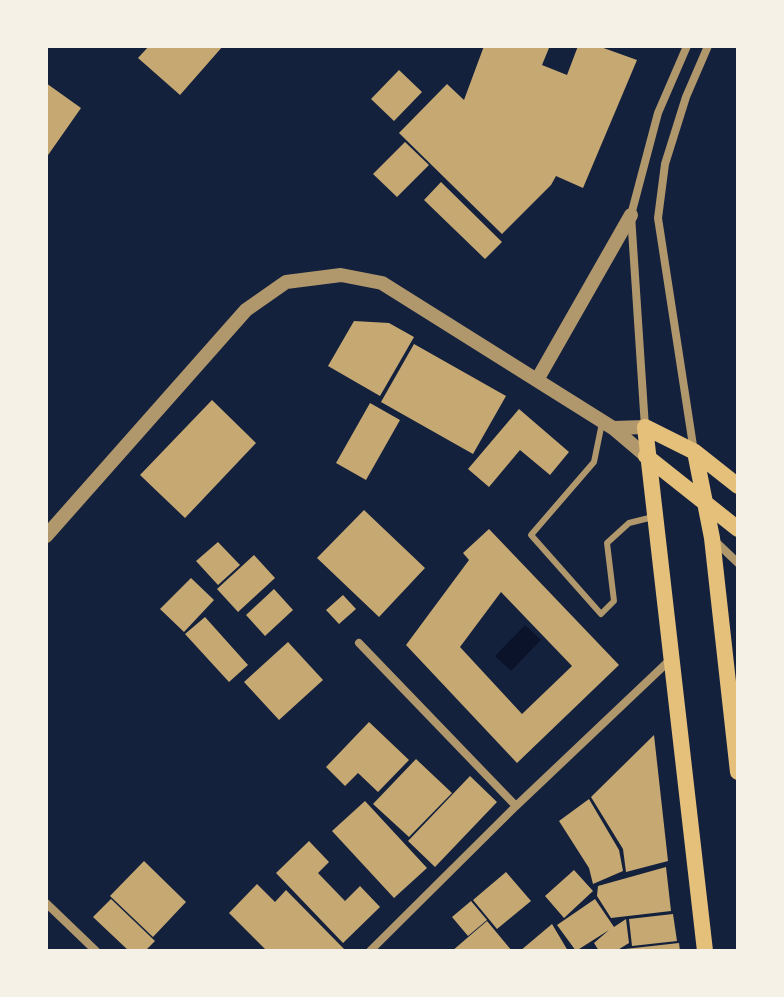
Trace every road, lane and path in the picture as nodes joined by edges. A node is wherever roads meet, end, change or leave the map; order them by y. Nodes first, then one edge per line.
1 (687, 46) edge
2 (708, 46) edge
3 (631, 215) junction
4 (537, 380) junction
5 (608, 425) junction
6 (645, 427) junction
7 (695, 452) junction
8 (646, 456) junction
9 (738, 486) edge
10 (703, 501) junction
11 (657, 516) junction
12 (738, 529) edge
13 (46, 536) edge
14 (712, 538) junction
15 (738, 563) edge
16 (359, 643) dead end
17 (673, 658) junction
18 (737, 762) edge
19 (516, 806) junction
20 (46, 903) edge
21 (96, 951) edge
22 (370, 951) edge
23 (705, 951) edge

1 - 3 street
2 - 7 street
3 - 4 street
3 - 6 street
4 - 5 street
4 - 13 street
5 - 6 street
5 - 8 street
5 - 11 lane
6 - 7 main road
6 - 8 main road
7 - 9 main road
7 - 10 main road
8 - 10 main road
8 - 11 main road
10 - 12 main road
10 - 14 main road
11 - 17 main road
14 - 15 street
14 - 18 main road
16 - 19 street
17 - 19 street
17 - 23 main road
19 - 22 street
20 - 21 street

